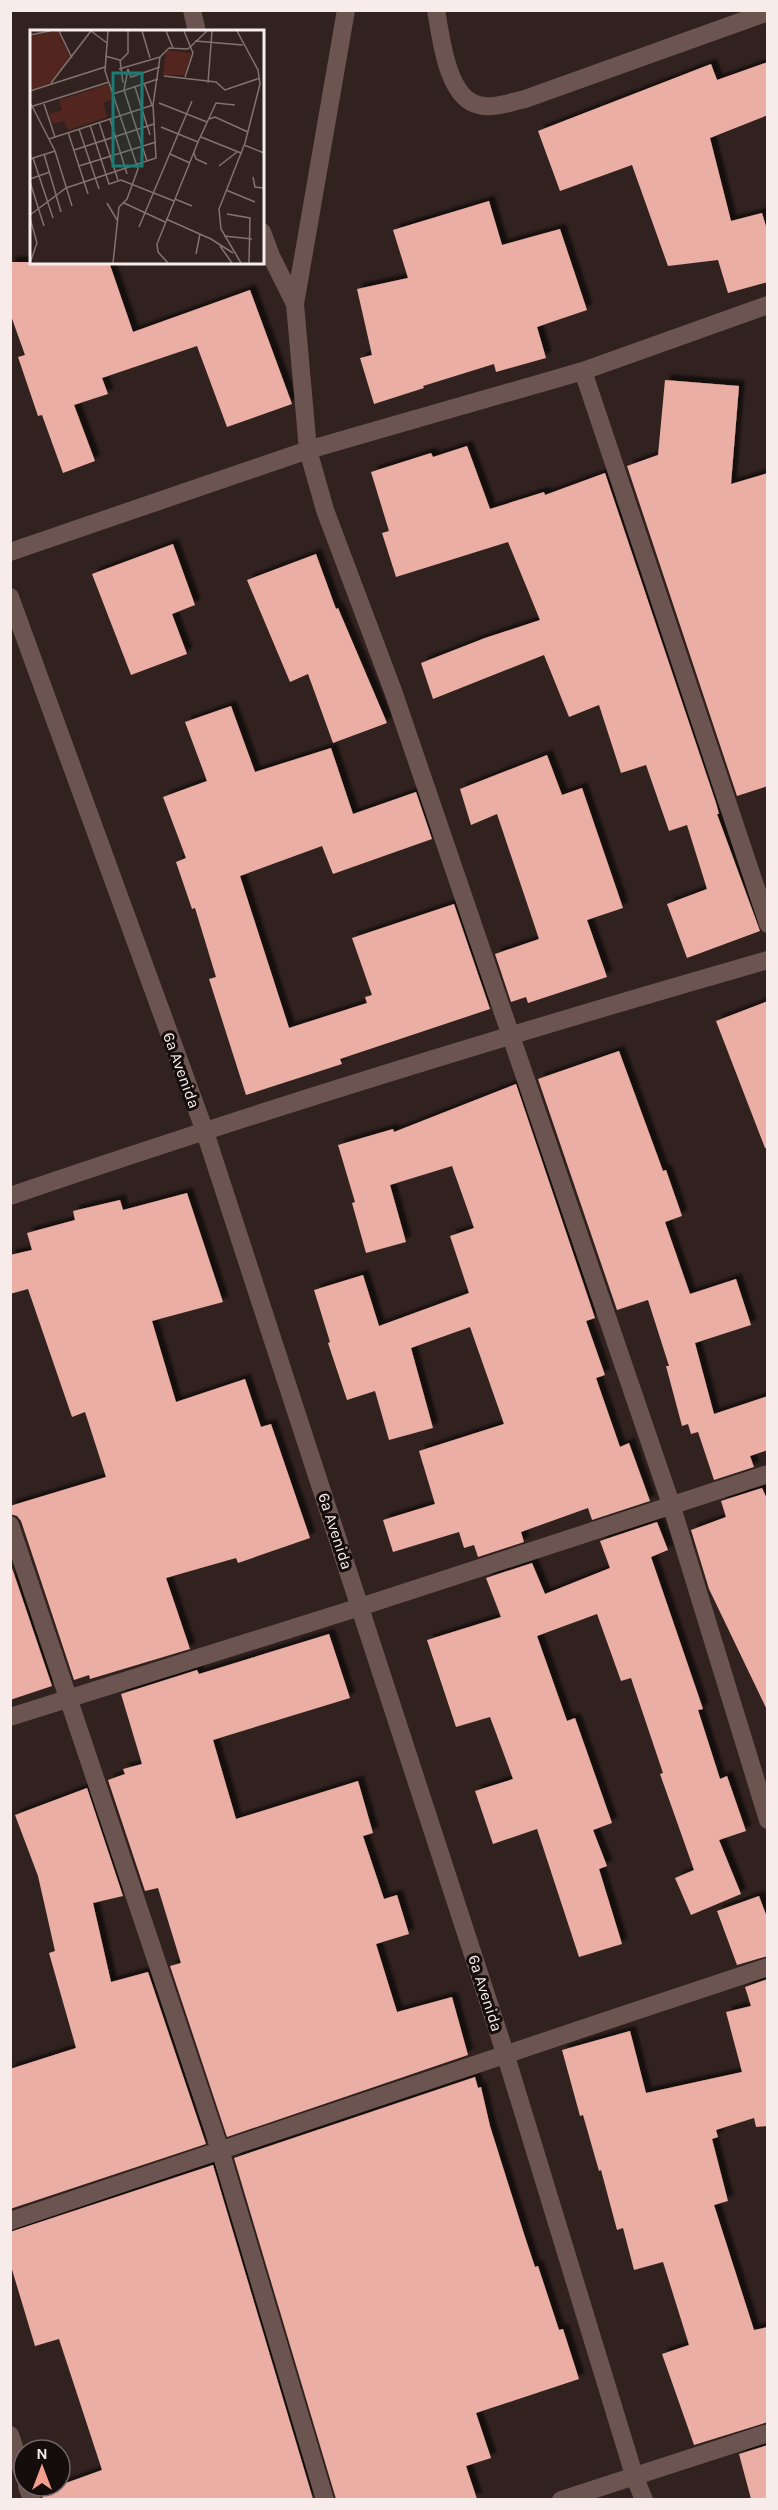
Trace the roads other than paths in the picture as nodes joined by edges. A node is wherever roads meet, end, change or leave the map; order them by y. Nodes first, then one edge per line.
1 (192, 10) edge
2 (346, 10) edge
3 (436, 10) edge
4 (768, 12) edge
5 (197, 30) edge
6 (264, 237) edge
7 (295, 304) junction
8 (768, 305) edge
9 (583, 371) junction
10 (308, 450) junction
11 (10, 552) edge
12 (10, 597) edge
13 (768, 924) edge
14 (768, 960) edge
15 (509, 1034) junction
16 (204, 1129) junction
17 (10, 1196) edge
18 (768, 1474) edge
19 (671, 1504) junction
20 (10, 1525) edge
21 (360, 1607) junction
22 (69, 1699) junction
23 (10, 1717) edge
24 (768, 1820) edge
25 (768, 1966) edge
26 (505, 2053) junction
27 (220, 2152) junction
28 (10, 2221) edge
29 (768, 2433) edge
30 (634, 2475) junction
31 (325, 2499) edge
32 (561, 2499) edge
33 (644, 2499) edge

1 - 5 street
2 - 7 street
3 - 4 street
6 - 7 street
7 - 10 street
8 - 9 street
9 - 10 street
9 - 13 street
10 - 11 street
10 - 15 street
12 - 16 street, 6ª Avenida
14 - 15 street
15 - 16 street
15 - 19 street
16 - 17 street
16 - 21 street, 6ª Avenida
18 - 19 street
19 - 21 street
19 - 24 street
20 - 22 street
21 - 22 street
21 - 26 street, 6ª Avenida
22 - 23 street
22 - 27 street
25 - 26 street
26 - 27 street
26 - 30 street, 6ª Avenida
27 - 28 street
27 - 31 street
29 - 30 street
30 - 32 street
30 - 33 street, 6ª Avenida

